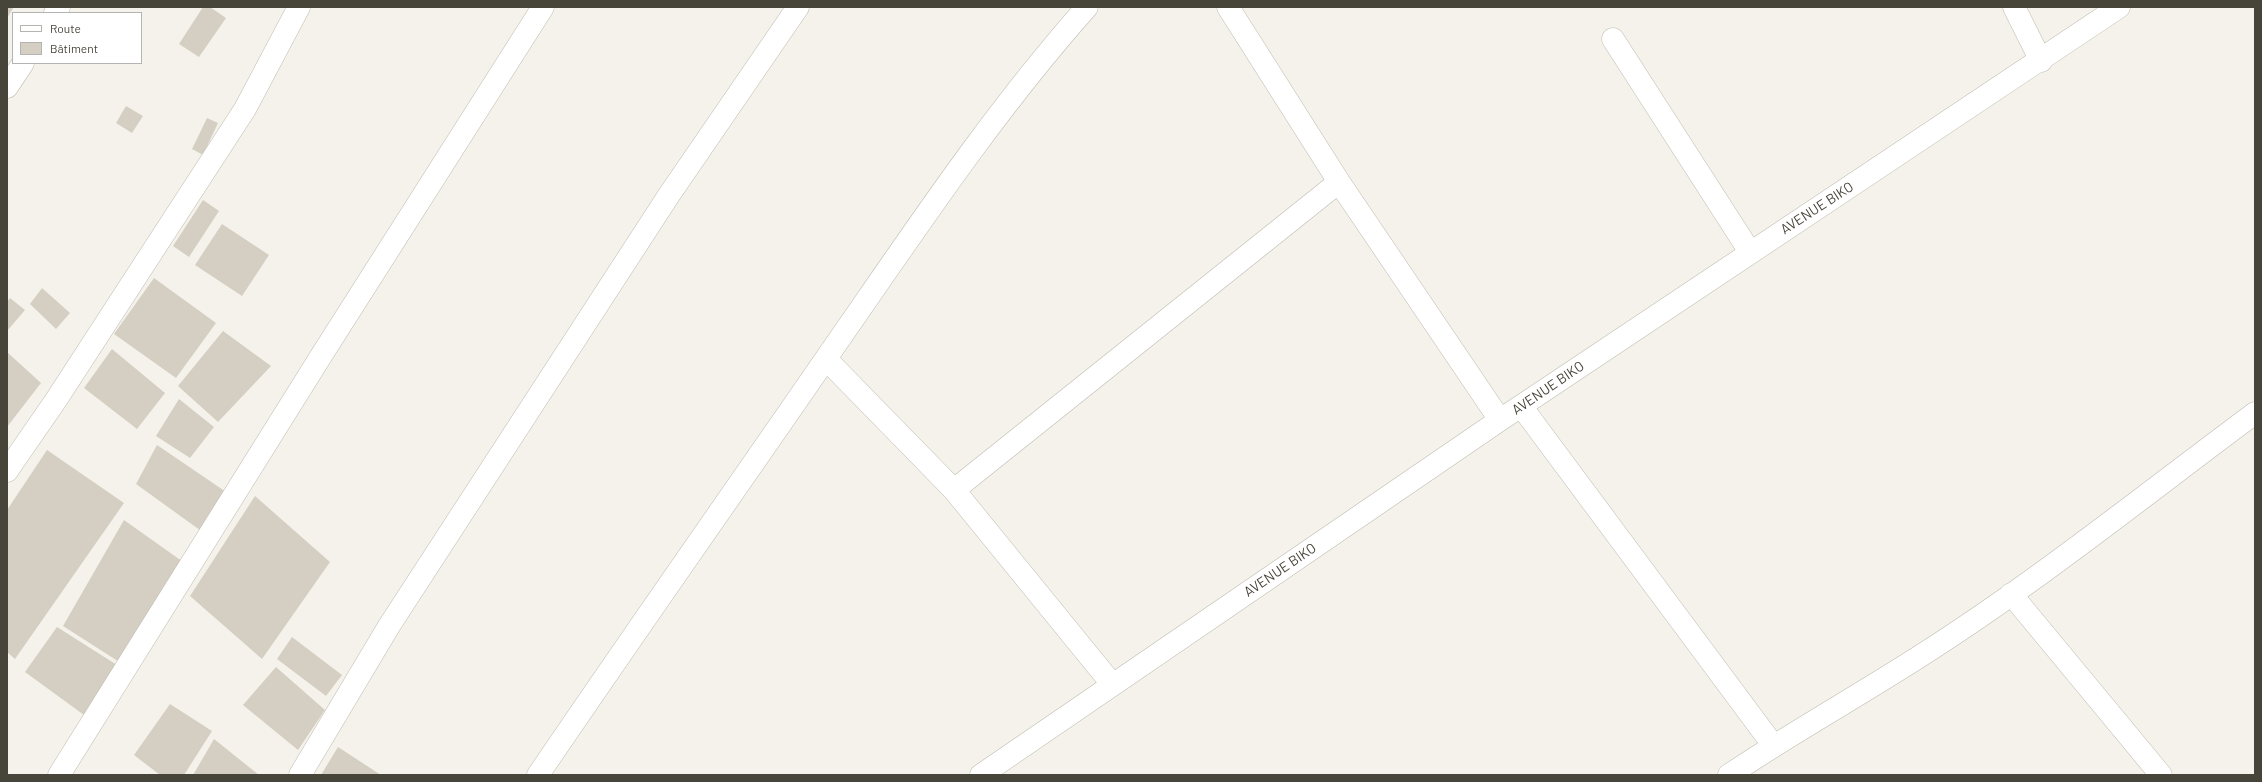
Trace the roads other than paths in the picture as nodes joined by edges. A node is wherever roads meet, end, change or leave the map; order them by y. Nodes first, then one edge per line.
1 (299, 7) edge
2 (543, 7) edge
3 (798, 7) edge
4 (1087, 7) edge
5 (1228, 7) edge
6 (2014, 7) edge
7 (2119, 7) edge
8 (1613, 40) dead end
9 (2041, 61) junction
10 (22, 64) edge
11 (7, 87) edge
12 (1338, 182) junction
13 (1750, 252) junction
14 (826, 359) junction
15 (1521, 406) junction
16 (2255, 413) edge
17 (1500, 420) junction
18 (7, 471) edge
19 (954, 490) junction
20 (2011, 594) junction
21 (1112, 684) junction
22 (1773, 745) junction
23 (59, 775) edge
24 (300, 775) edge
25 (538, 775) edge
26 (981, 775) edge
27 (1729, 775) edge
28 (2161, 775) edge

1 - 18 street
2 - 23 street
3 - 24 street
4 - 14 street
5 - 12 street
6 - 9 street
7 - 9 street, AVENUE BIKO
8 - 13 street
9 - 13 street, AVENUE BIKO
10 - 11 street
12 - 17 street
12 - 19 street
13 - 15 street, AVENUE BIKO
14 - 19 street
14 - 25 street
15 - 17 street, AVENUE BIKO
15 - 22 street
16 - 20 street
17 - 21 street, AVENUE BIKO
19 - 21 street
20 - 22 street
20 - 28 street
21 - 26 street, AVENUE BIKO
22 - 27 street

